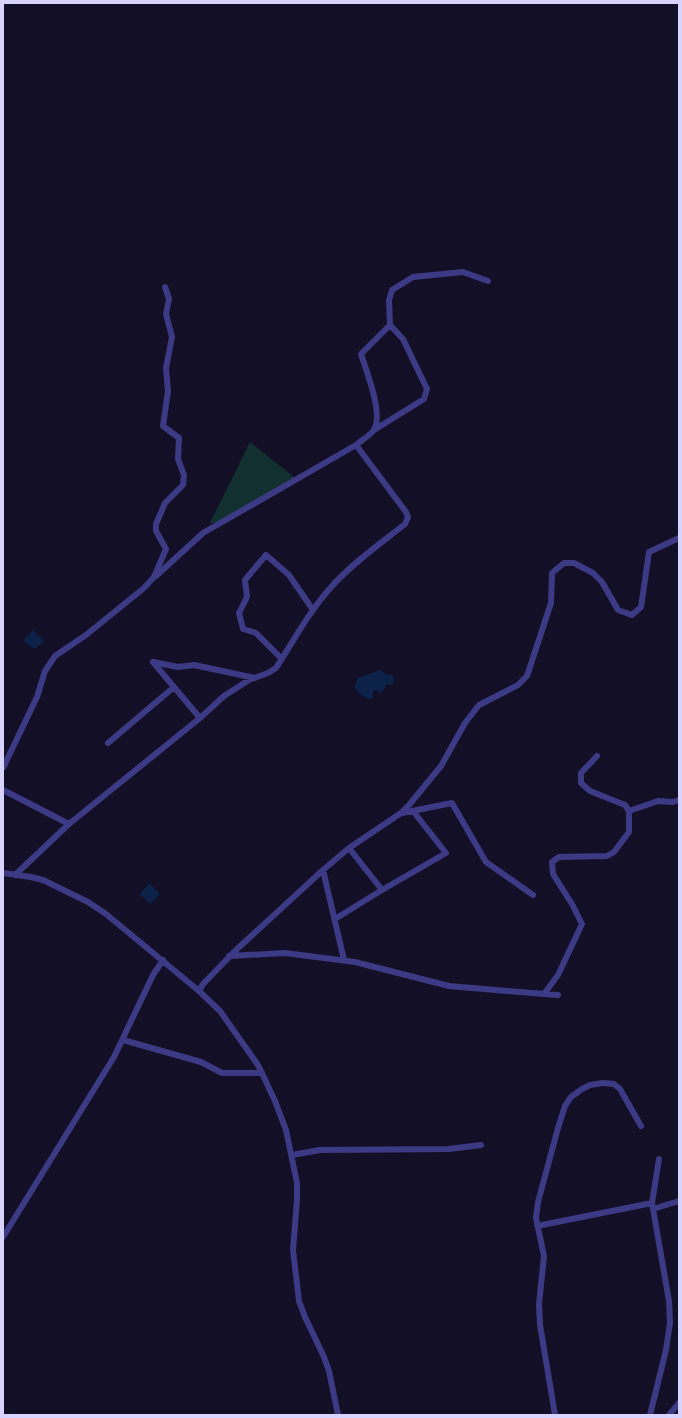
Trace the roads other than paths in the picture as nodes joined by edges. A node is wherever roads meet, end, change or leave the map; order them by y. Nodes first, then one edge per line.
1 (488, 280) dead end
2 (165, 287) dead end
3 (390, 325) junction
4 (374, 430) junction
5 (356, 445) junction
6 (679, 538) edge
7 (154, 577) junction
8 (313, 610) junction
9 (282, 659) junction
10 (256, 678) junction
11 (174, 687) junction
12 (200, 718) junction
13 (108, 743) dead end
14 (597, 756) dead end
15 (3, 768) edge
16 (3, 790) edge
17 (679, 800) edge
18 (413, 811) junction
19 (629, 811) junction
20 (402, 813) junction
21 (69, 824) junction
22 (348, 848) junction
23 (323, 870) junction
24 (3, 873) edge
25 (15, 875) junction
26 (382, 890) junction
27 (533, 895) dead end
28 (334, 919) junction
29 (229, 956) junction
30 (163, 960) junction
31 (344, 960) junction
32 (199, 991) junction
33 (544, 994) junction
34 (558, 995) dead end
35 (123, 1040) junction
36 (262, 1074) junction
37 (641, 1126) dead end
38 (481, 1144) dead end
39 (292, 1155) junction
40 (659, 1159) dead end
41 (679, 1201) edge
42 (653, 1206) junction
43 (537, 1226) junction
44 (3, 1237) edge
45 (679, 1403) edge
46 (338, 1415) edge
47 (555, 1415) edge
48 (650, 1415) edge
49 (669, 1415) edge

1 - 3 street
2 - 7 street
3 - 4 street
3 - 4 street
4 - 5 street
5 - 7 street
5 - 8 street
6 - 20 street
7 - 15 street
8 - 9 street
8 - 9 street
9 - 10 street
10 - 11 street
10 - 12 street
11 - 12 street
11 - 13 street
12 - 21 street
14 - 19 street
16 - 21 street
17 - 19 street
18 - 20 street
18 - 26 street
18 - 27 street
19 - 33 street
20 - 22 street
21 - 25 street
22 - 23 street
22 - 26 street
23 - 28 street
23 - 29 street
24 - 25 street
25 - 30 street
26 - 28 street
28 - 31 street
29 - 31 street
29 - 32 street
30 - 32 street
30 - 35 street
31 - 33 street
32 - 36 street
33 - 34 street
35 - 36 street
35 - 44 street
36 - 39 street
37 - 43 street
38 - 39 street
39 - 46 street
40 - 42 street
41 - 42 street
42 - 43 street
42 - 48 street
43 - 47 street
45 - 49 street

